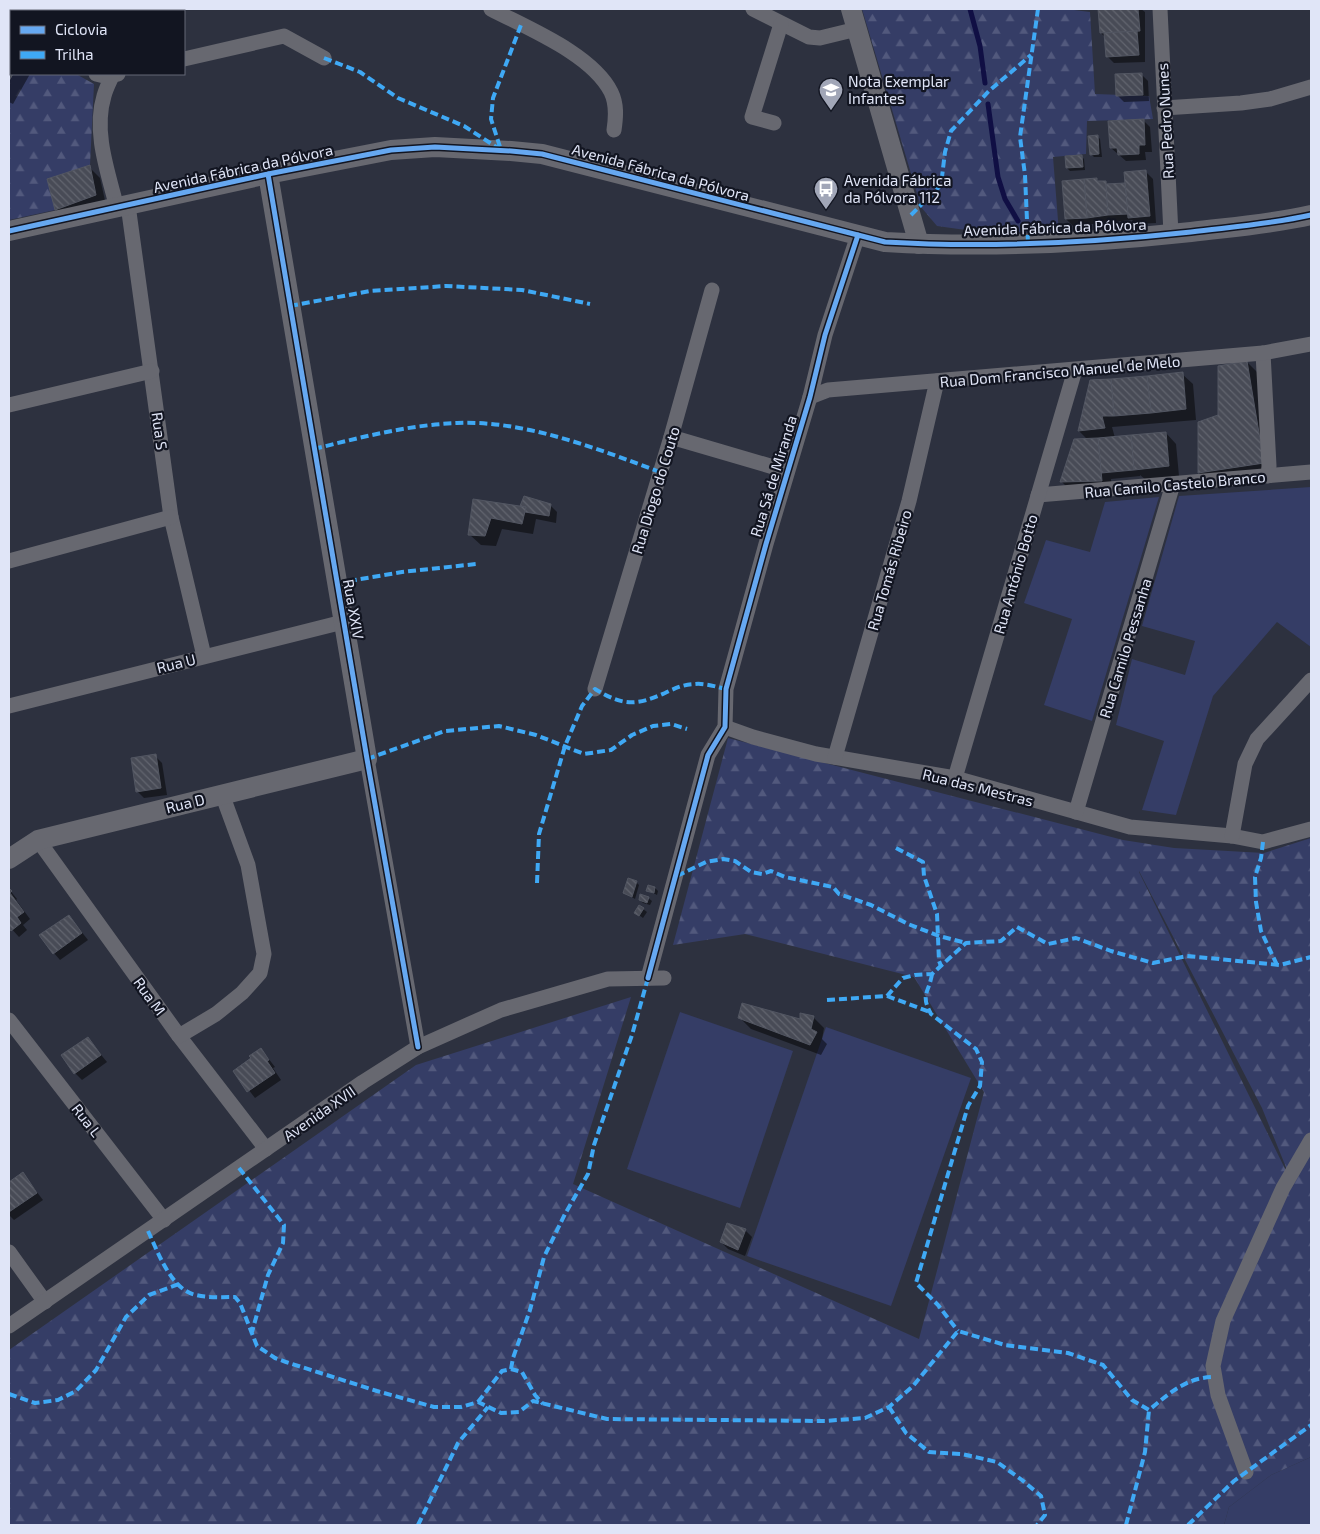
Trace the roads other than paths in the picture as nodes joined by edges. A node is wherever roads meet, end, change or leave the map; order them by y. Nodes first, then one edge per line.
1 (491, 9) edge
2 (753, 9) edge
3 (851, 9) edge
4 (1160, 9) edge
5 (781, 24) junction
6 (857, 29) junction
7 (324, 58) dead end
8 (185, 59) edge
9 (114, 75) edge
10 (1311, 87) edge
11 (1164, 108) junction
12 (774, 123) dead end
13 (614, 130) dead end
14 (268, 174) junction
15 (123, 206) junction
16 (1311, 215) edge
17 (9, 231) edge
18 (1171, 234) junction
19 (858, 235) junction
20 (919, 244) junction
21 (712, 290) dead end
22 (1311, 344) edge
23 (1263, 353) junction
24 (1075, 370) junction
25 (152, 371) junction
26 (937, 381) junction
27 (810, 397) junction
28 (9, 405) edge
29 (671, 436) junction
30 (787, 470) junction
31 (1311, 472) edge
32 (1268, 476) junction
33 (1173, 484) junction
34 (1038, 495) junction
35 (171, 517) junction
36 (9, 561) edge
37 (343, 622) junction
38 (204, 656) junction
39 (1311, 680) edge
40 (595, 689) dead end
41 (9, 706) edge
42 (725, 727) junction
43 (835, 757) junction
44 (366, 759) junction
45 (955, 778) junction
46 (222, 794) junction
47 (1076, 812) junction
48 (1311, 829) edge
49 (1232, 836) junction
50 (38, 840) junction
51 (9, 858) edge
52 (648, 978) junction
53 (664, 978) dead end
54 (9, 1020) edge
55 (178, 1036) junction
56 (418, 1047) junction
57 (1311, 1140) edge
58 (266, 1149) junction
59 (164, 1220) junction
60 (9, 1252) edge
61 (45, 1302) junction
62 (9, 1326) edge
63 (1246, 1472) dead end

1 - 13 street
2 - 5 street
3 - 6 street
4 - 11 street, Rua Pedro Nunes
5 - 6 street
5 - 12 street
6 - 20 street
7 - 8 street
9 - 15 street, Rua S
10 - 11 street
11 - 18 street, Rua Pedro Nunes
14 - 15 street, Avenida Fábrica da Pólvora
14 - 19 street, Avenida Fábrica da Pólvora
14 - 37 street, Rua XXIV
15 - 17 street, Avenida Fábrica da Pólvora
15 - 25 street, Rua S
16 - 18 street, Avenida Fábrica da Pólvora
18 - 20 street, Avenida Fábrica da Pólvora
19 - 20 street, Avenida Fábrica da Pólvora
19 - 27 street, Rua Sá de Miranda
21 - 29 street, Rua Diogo do Couto
22 - 23 street, Rua Dom Francisco Manuel de Melo
23 - 24 street, Rua Dom Francisco Manuel de Melo
23 - 32 street
24 - 26 street, Rua Dom Francisco Manuel de Melo
24 - 34 street, Rua António Botto
25 - 28 street
25 - 35 street, Rua S
26 - 27 street, Rua Dom Francisco Manuel de Melo
26 - 43 street, Rua Tomás Ribeiro
27 - 30 street, Rua Sá de Miranda
29 - 30 street
29 - 40 street, Rua Diogo do Couto
30 - 42 street, Rua Sá de Miranda
31 - 32 street, Rua Camilo Castelo Branco
32 - 33 street, Rua Camilo Castelo Branco
33 - 34 street, Rua Camilo Castelo Branco
33 - 47 street, Rua Camilo Pessanha
34 - 45 street, Rua António Botto
35 - 36 street
35 - 38 street, Rua S
37 - 38 street, Rua U
37 - 44 street, Rua XXIV
38 - 41 street, Rua U
39 - 49 street
42 - 43 street, Rua das Mestras
42 - 52 street
43 - 45 street, Rua das Mestras
44 - 46 street, Rua D
44 - 56 street, Rua XXIV
45 - 47 street, Rua das Mestras
46 - 50 street, Rua D
46 - 55 street
47 - 49 street, Rua das Mestras
48 - 49 street
50 - 51 street, Rua D
50 - 55 street, Rua M
52 - 53 street, Avenida XVII
52 - 56 street, Avenida XVII
54 - 59 street, Rua L
55 - 58 street, Rua M
56 - 58 street, Avenida XVII
57 - 63 street
58 - 59 street, Avenida XVII
59 - 61 street, Avenida XVII
60 - 61 street
61 - 62 street, Avenida XVII

